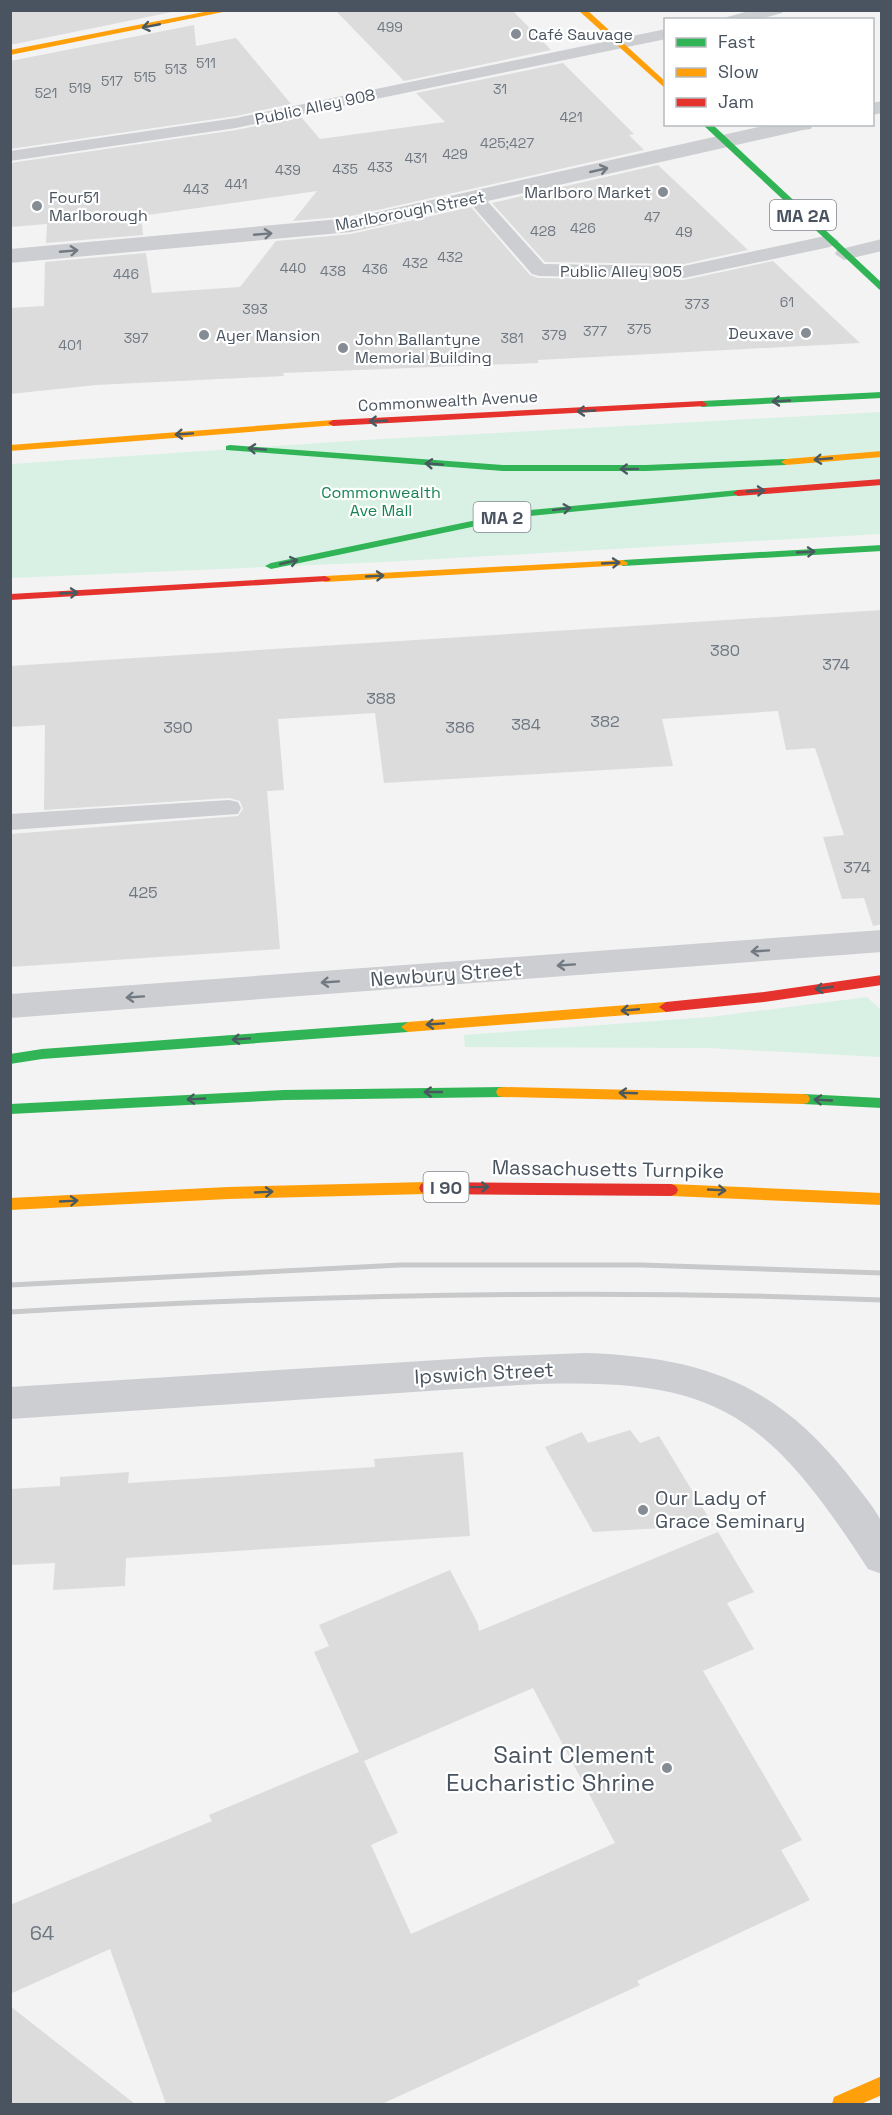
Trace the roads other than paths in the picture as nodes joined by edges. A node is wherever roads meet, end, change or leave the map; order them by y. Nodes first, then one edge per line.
1 (229, 10) edge
2 (582, 10) edge
3 (776, 10) edge
4 (742, 18) edge
5 (664, 34) edge
6 (618, 44) junction
7 (10, 53) edge
8 (664, 85) edge
9 (708, 126) edge
10 (794, 126) edge
11 (724, 142) junction
12 (10, 156) edge
13 (476, 199) junction
14 (830, 241) junction
15 (882, 245) edge
16 (844, 254) junction
17 (10, 256) edge
18 (882, 289) edge
19 (882, 395) edge
20 (13, 447) edge
21 (882, 454) edge
22 (882, 482) edge
23 (882, 548) edge
24 (128, 590) junction
25 (10, 597) edge
26 (229, 808) dead end
27 (10, 822) edge
28 (882, 941) edge
29 (882, 980) edge
30 (10, 1006) edge
31 (10, 1059) edge
32 (882, 1103) edge
33 (10, 1109) edge
34 (882, 1199) edge
35 (10, 1204) edge
36 (10, 1403) edge
37 (882, 1557) edge
38 (882, 2085) edge
39 (841, 2104) edge

1 -> 7 main road
2 - 6 main road
3 - 4 lane
5 - 6 lane, Public Alley 908
6 - 8 main road
6 - 12 lane, Public Alley 908
9 - 11 main road, MA 2A
10 - 11 street, Marlborough Street
13 -> 11 street, Marlborough Street
11 - 14 main road, MA 2A
13 - 14 lane, Public Alley 905
17 -> 13 street, Marlborough Street
14 - 16 main road, MA 2A
15 - 16 lane
16 - 18 main road, MA 2A
19 -> 20 main road, Commonwealth Avenue
21 -> 20 main road, Commonwealth Avenue
24 -> 22 main road, MA 2
24 -> 23 main road
25 -> 24 main road, MA 2
26 - 27 lane
28 -> 30 street, Newbury Street
29 -> 31 main road
32 -> 33 main road
35 -> 34 main road, Massachusetts Turnpike / I 90
36 - 37 street, Ipswich Street
38 - 39 main road

